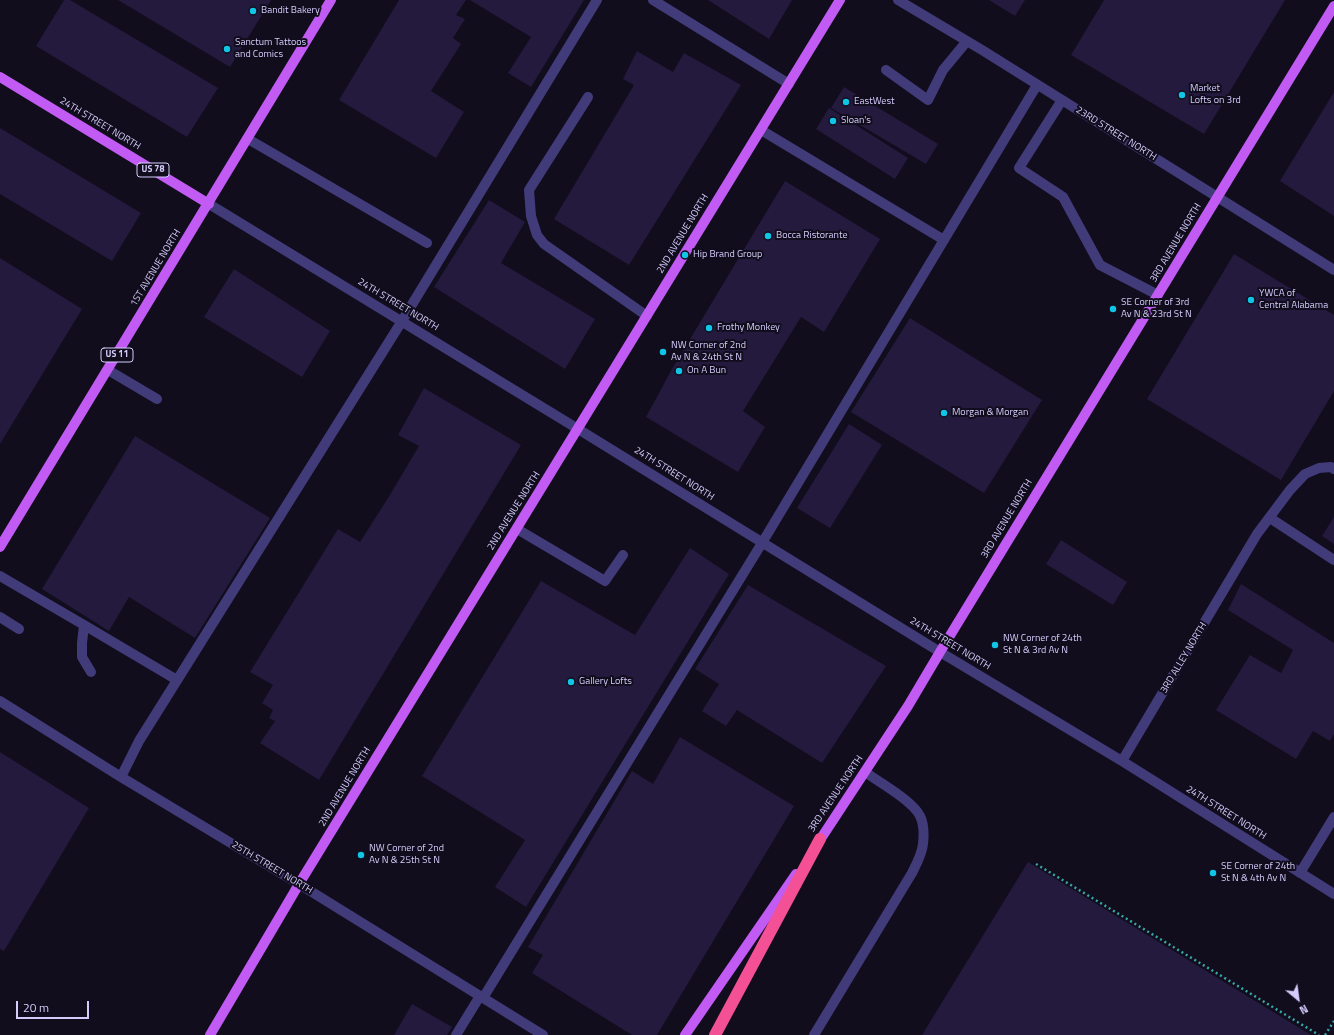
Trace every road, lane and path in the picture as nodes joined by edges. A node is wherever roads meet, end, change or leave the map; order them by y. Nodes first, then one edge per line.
1 (331, 0) edge
2 (597, 0) edge
3 (654, 0) edge
4 (840, 0) edge
5 (898, 0) edge
6 (1334, 6) edge
7 (967, 41) junction
8 (886, 70) dead end
9 (0, 77) edge
10 (789, 84) junction
11 (1037, 85) junction
12 (588, 97) dead end
13 (1062, 100) junction
14 (760, 130) junction
15 (248, 138) junction
16 (1217, 198) junction
17 (209, 204) junction
18 (944, 240) junction
19 (427, 243) dead end
20 (1334, 270) edge
21 (1158, 295) junction
22 (647, 316) junction
23 (402, 321) junction
24 (108, 370) junction
25 (157, 399) dead end
26 (578, 428) junction
27 (1334, 469) edge
28 (1270, 518) junction
29 (517, 529) junction
30 (762, 542) junction
31 (0, 548) edge
32 (623, 555) dead end
33 (1334, 560) edge
34 (0, 576) edge
35 (0, 617) edge
36 (84, 625) junction
37 (19, 629) dead end
38 (940, 652) junction
39 (91, 672) dead end
40 (177, 680) junction
41 (0, 701) edge
42 (1122, 761) junction
43 (865, 772) junction
44 (121, 777) junction
45 (1334, 817) edge
46 (820, 839) junction
47 (1036, 864) dead end
48 (1300, 873) junction
49 (299, 884) junction
50 (1334, 894) edge
51 (482, 997) junction
52 (1334, 1021) edge
53 (210, 1035) edge
54 (456, 1035) edge
55 (543, 1035) edge
56 (685, 1035) edge
57 (715, 1035) edge
58 (814, 1035) edge
59 (1319, 1035) edge
60 (1325, 1035) edge

1 - 15 main road, 1ST AVENUE NORTH / US 11
2 - 23 street
3 - 10 street
4 - 10 main road, 2ND AVENUE NORTH
5 - 7 street, 23RD STREET NORTH
6 - 16 main road, 3RD AVENUE NORTH
7 - 8 street
7 - 11 street, 23RD STREET NORTH
9 - 17 main road, 24TH STREET NORTH / US 78
10 - 14 main road, 2ND AVENUE NORTH
11 - 13 street, 23RD STREET NORTH
11 - 18 street
12 - 22 street
13 - 16 street, 23RD STREET NORTH
13 - 21 street
14 - 18 street
14 - 22 main road, 2ND AVENUE NORTH
15 - 17 main road, 1ST AVENUE NORTH / US 11
15 - 19 street
16 - 20 street, 23RD STREET NORTH
16 - 21 main road, 3RD AVENUE NORTH
17 - 23 street, 24TH STREET NORTH
17 - 24 main road, 1ST AVENUE NORTH / US 11
18 - 30 street
21 - 38 main road, 3RD AVENUE NORTH
22 - 26 main road, 2ND AVENUE NORTH
23 - 26 street, 24TH STREET NORTH
23 - 40 street
24 - 25 street
24 - 31 main road, 1ST AVENUE NORTH / US 11
26 - 29 main road, 2ND AVENUE NORTH
26 - 30 street, 24TH STREET NORTH
27 - 28 street, 3RD ALLEY NORTH
28 - 33 street
28 - 42 street, 3RD ALLEY NORTH
29 - 32 street
29 - 49 main road, 2ND AVENUE NORTH
30 - 38 street, 24TH STREET NORTH
30 - 51 street
34 - 36 street
35 - 37 street
36 - 39 street
36 - 40 street
38 - 42 street, 24TH STREET NORTH
38 - 43 main road, 3RD AVENUE NORTH
40 - 44 street
41 - 44 street, 25TH STREET NORTH
42 - 48 street, 24TH STREET NORTH
43 - 46 main road, 3RD AVENUE NORTH
43 - 58 street
44 - 49 street, 25TH STREET NORTH
45 - 48 street
46 - 56 main road, 3RD AVENUE NORTH
46 - 57 highway
47 - 59 path
48 - 50 street, 24TH STREET NORTH
49 - 51 street, 25TH STREET NORTH
49 - 53 main road, 2ND AVENUE NORTH
51 - 54 street
51 - 55 street, 25TH STREET NORTH
52 - 60 path

